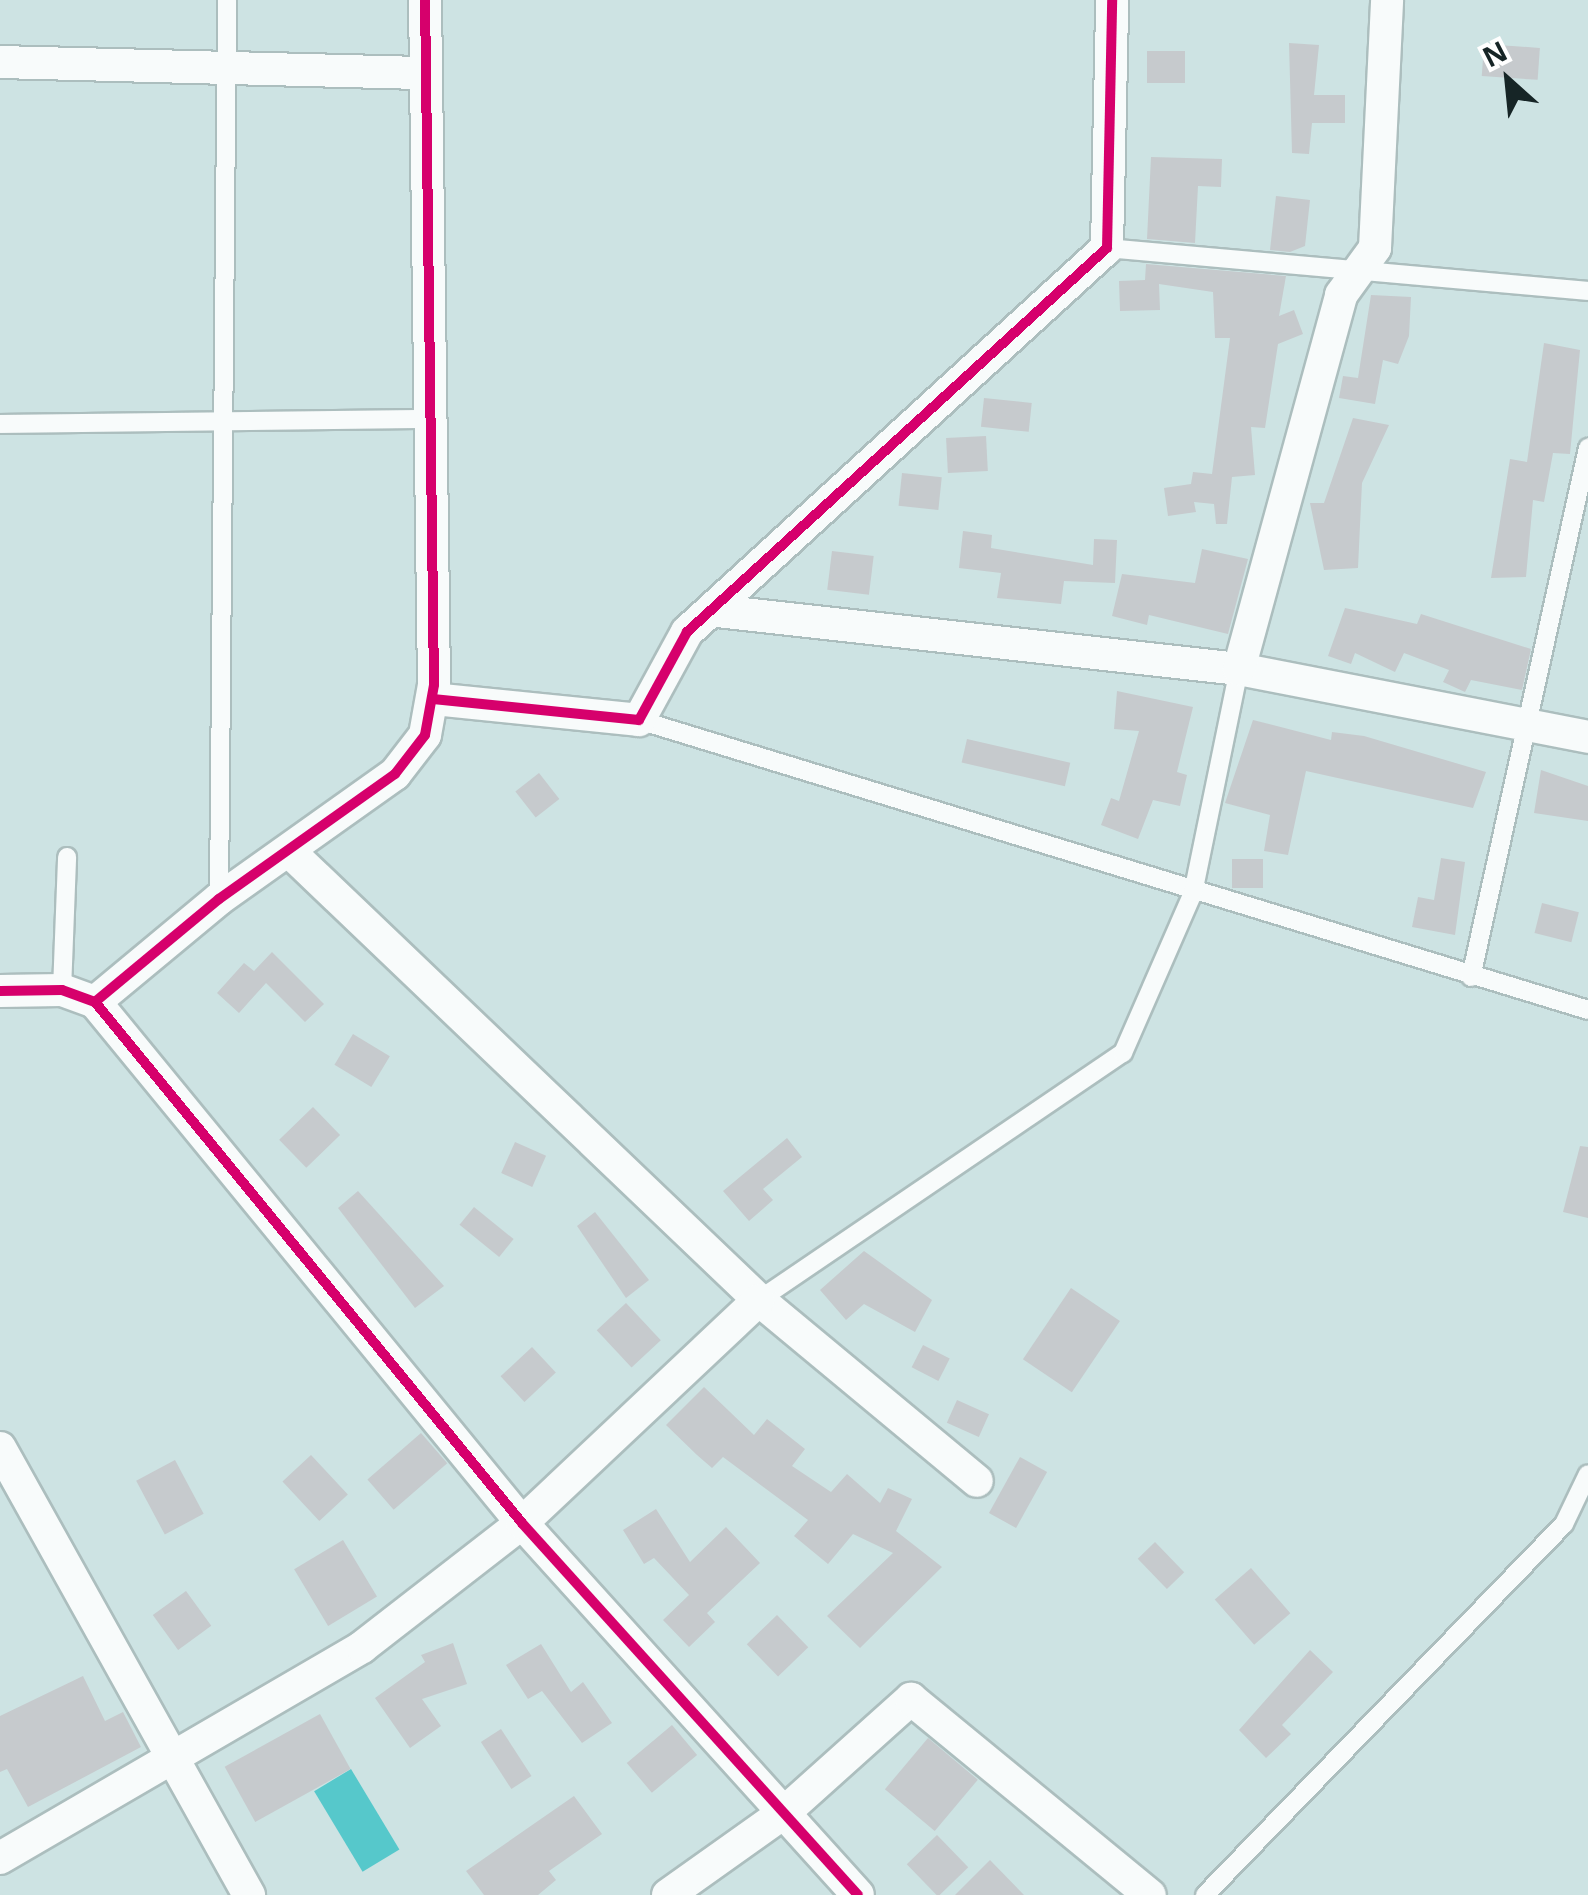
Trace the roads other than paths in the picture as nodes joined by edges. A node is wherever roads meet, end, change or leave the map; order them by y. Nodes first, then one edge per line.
1 (227, 0) edge
2 (425, 0) edge
3 (1112, 0) edge
4 (1387, 0) edge
5 (0, 62) edge
6 (226, 68) junction
7 (426, 74) junction
8 (1106, 248) junction
9 (1360, 272) junction
10 (1588, 291) edge
11 (430, 419) junction
12 (223, 422) junction
13 (0, 424) edge
14 (1588, 448) edge
15 (717, 611) junction
16 (1239, 669) junction
17 (433, 700) junction
18 (639, 720) junction
19 (1527, 724) junction
20 (1588, 737) edge
21 (290, 854) junction
22 (67, 858) dead end
23 (1194, 893) junction
24 (219, 899) junction
25 (1471, 977) junction
26 (62, 990) junction
27 (0, 991) edge
28 (95, 1002) junction
29 (1588, 1010) edge
30 (760, 1300) junction
31 (1, 1453) edge
32 (1588, 1474) edge
33 (976, 1481) dead end
34 (522, 1523) junction
35 (177, 1758) junction
36 (786, 1811) junction
37 (0, 1858) edge
38 (249, 1895) edge
39 (668, 1895) edge
40 (858, 1895) edge
41 (1150, 1895) edge
42 (1206, 1895) edge

1 - 6 lane
2 - 7 street
3 - 8 street
4 - 9 street
5 - 6 street
6 - 7 street
6 - 12 lane
7 - 11 street
8 - 9 lane
8 - 15 street
9 - 10 lane
9 - 16 street
11 - 12 lane
11 - 17 street
12 - 13 lane
12 - 24 lane
14 - 19 lane
15 - 16 street
15 - 18 street
16 - 19 street
16 - 23 lane
17 - 18 street
17 - 21 street
18 - 23 lane
19 - 20 street
19 - 25 lane
21 - 24 street
21 - 30 street
22 - 26 lane
23 - 25 lane
23 - 30 lane
24 - 28 street
25 - 29 lane
26 - 27 street
26 - 28 street
28 - 34 street
30 - 33 street
30 - 34 street
31 - 35 street
32 - 42 lane
34 - 35 street
34 - 36 street
35 - 37 street
35 - 38 street
36 - 39 street
36 - 40 street
36 - 41 street

